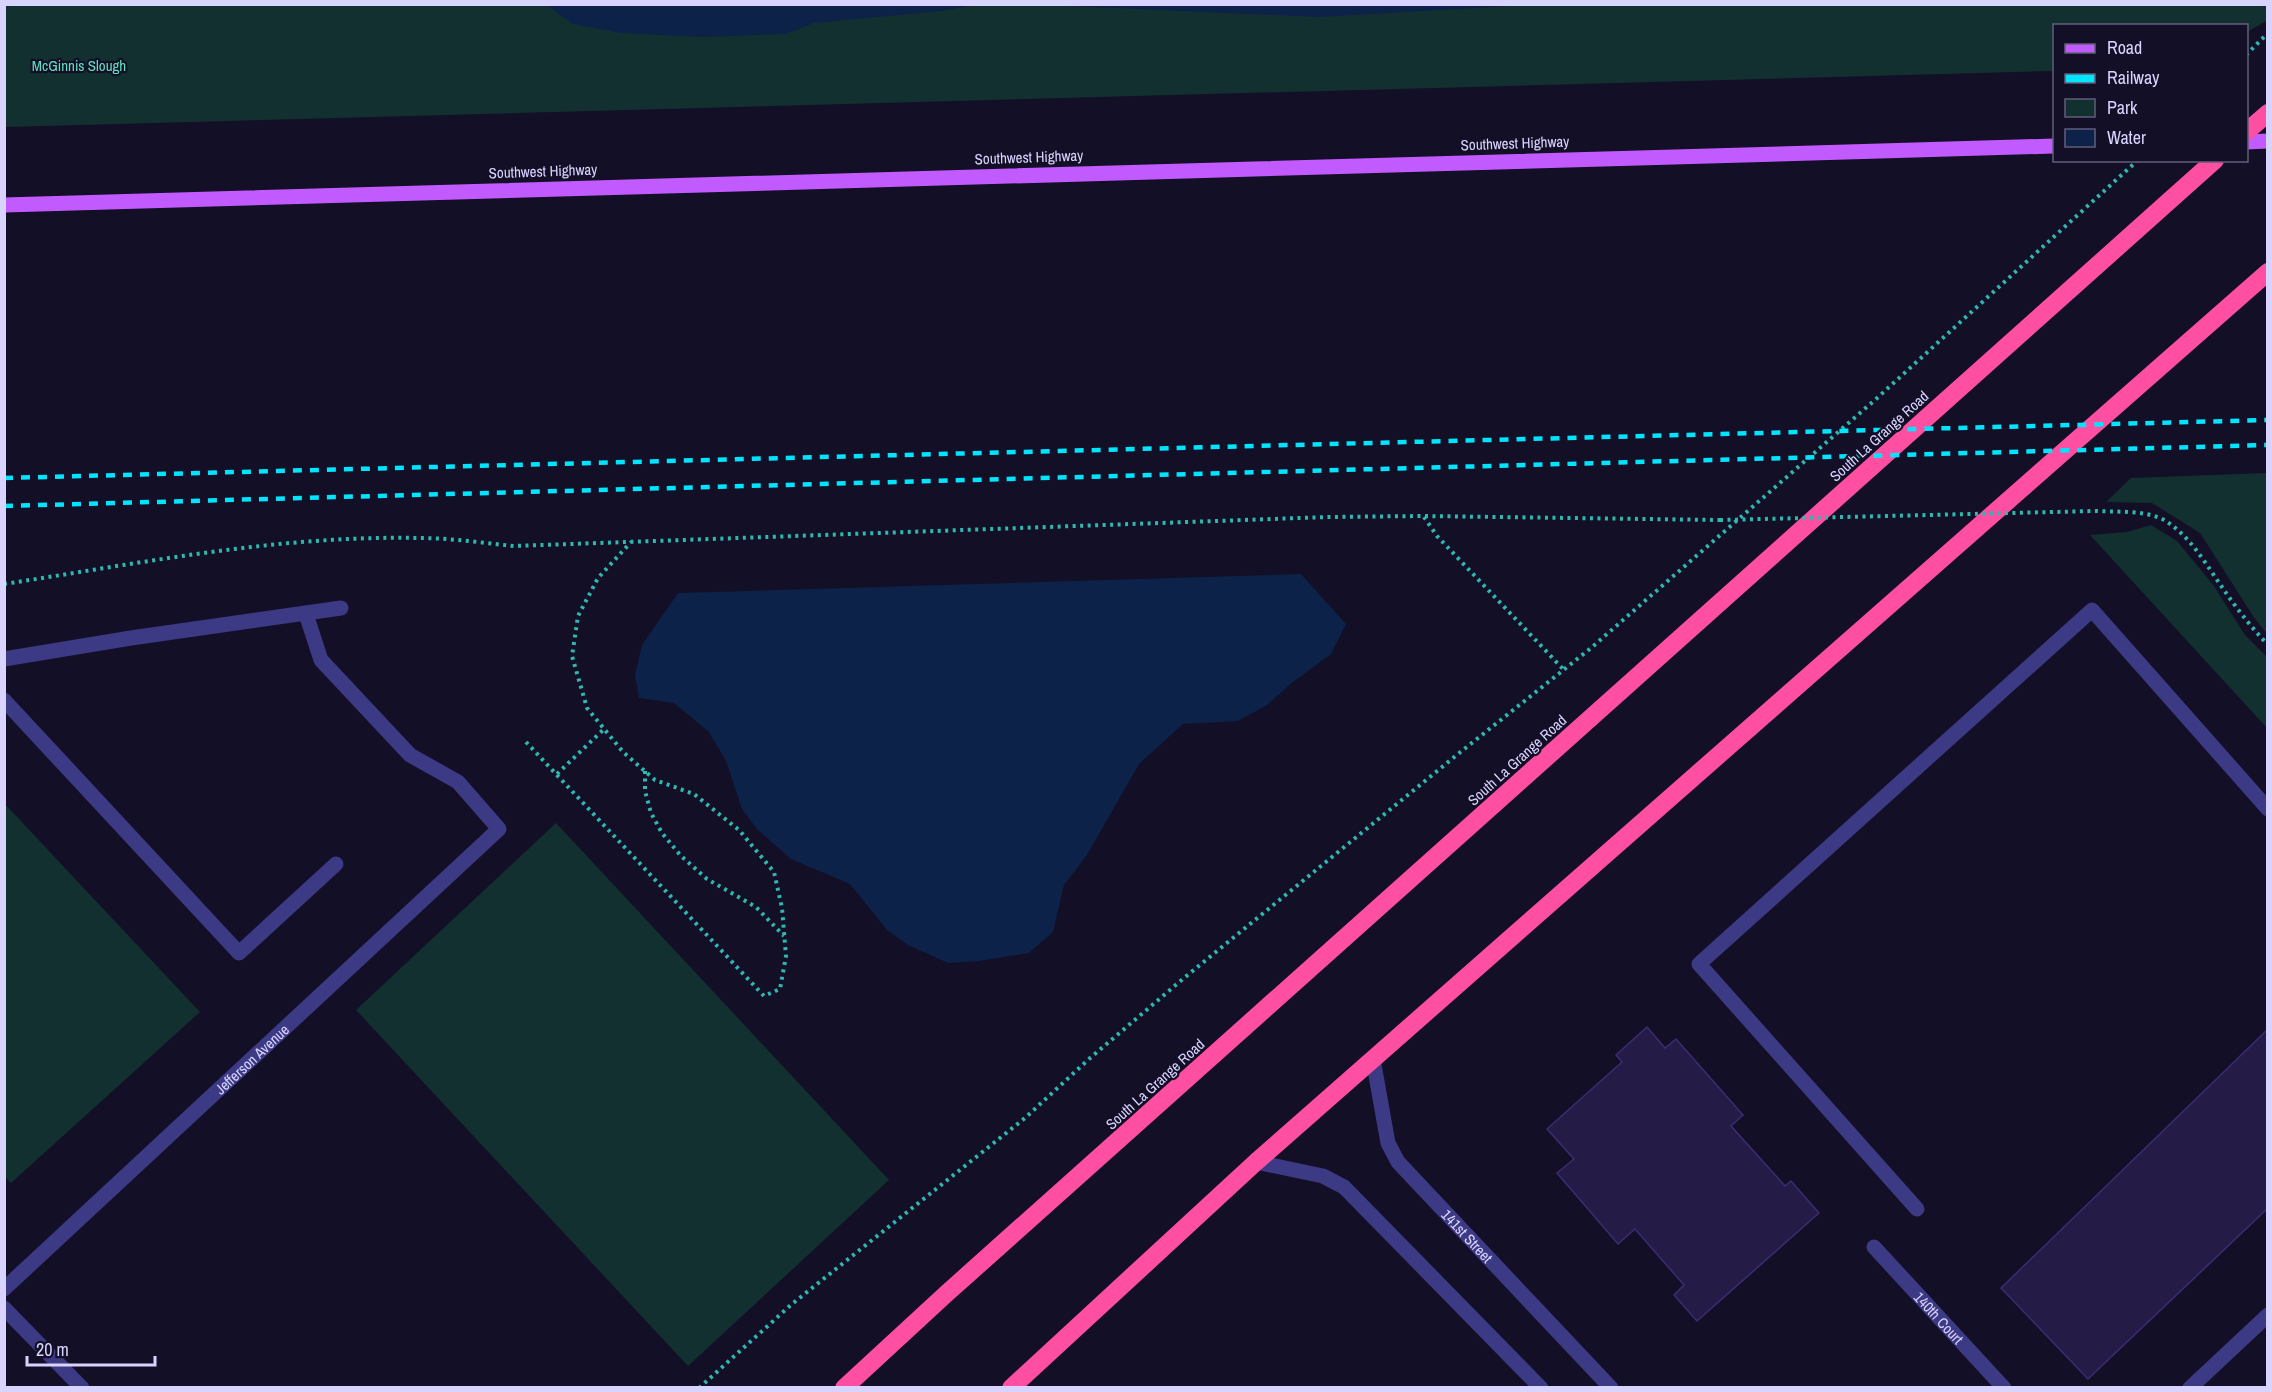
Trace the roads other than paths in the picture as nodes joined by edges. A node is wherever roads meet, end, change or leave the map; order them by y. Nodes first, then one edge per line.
1 (2268, 114) edge
2 (2248, 131) edge
3 (2268, 141) edge
4 (2248, 142) edge
5 (2053, 146) edge
6 (2213, 162) edge
7 (4, 205) edge
8 (2268, 272) edge
9 (341, 608) dead end
10 (306, 614) junction
11 (4, 659) edge
12 (4, 700) edge
13 (2268, 809) edge
14 (336, 864) dead end
15 (1374, 1059) junction
16 (1256, 1162) junction
17 (1917, 1209) dead end
18 (1874, 1247) dead end
19 (4, 1289) edge
20 (4, 1308) edge
21 (2268, 1315) edge
22 (82, 1388) edge
23 (844, 1388) edge
24 (1011, 1388) edge
25 (1541, 1388) edge
26 (1611, 1388) edge
27 (2004, 1388) edge
28 (2190, 1388) edge

1 - 2 highway
3 - 4 main road
5 - 7 main road, Southwest Highway
6 - 23 highway, South La Grange Road
8 - 15 highway
9 - 10 street
10 - 11 street
10 - 19 street, Jefferson Avenue
12 - 14 street
13 - 17 street
15 - 16 highway
15 - 26 street, 141st Street
16 - 24 highway
16 - 25 street
18 - 27 street, 140th Court
20 - 22 street
21 - 28 street

